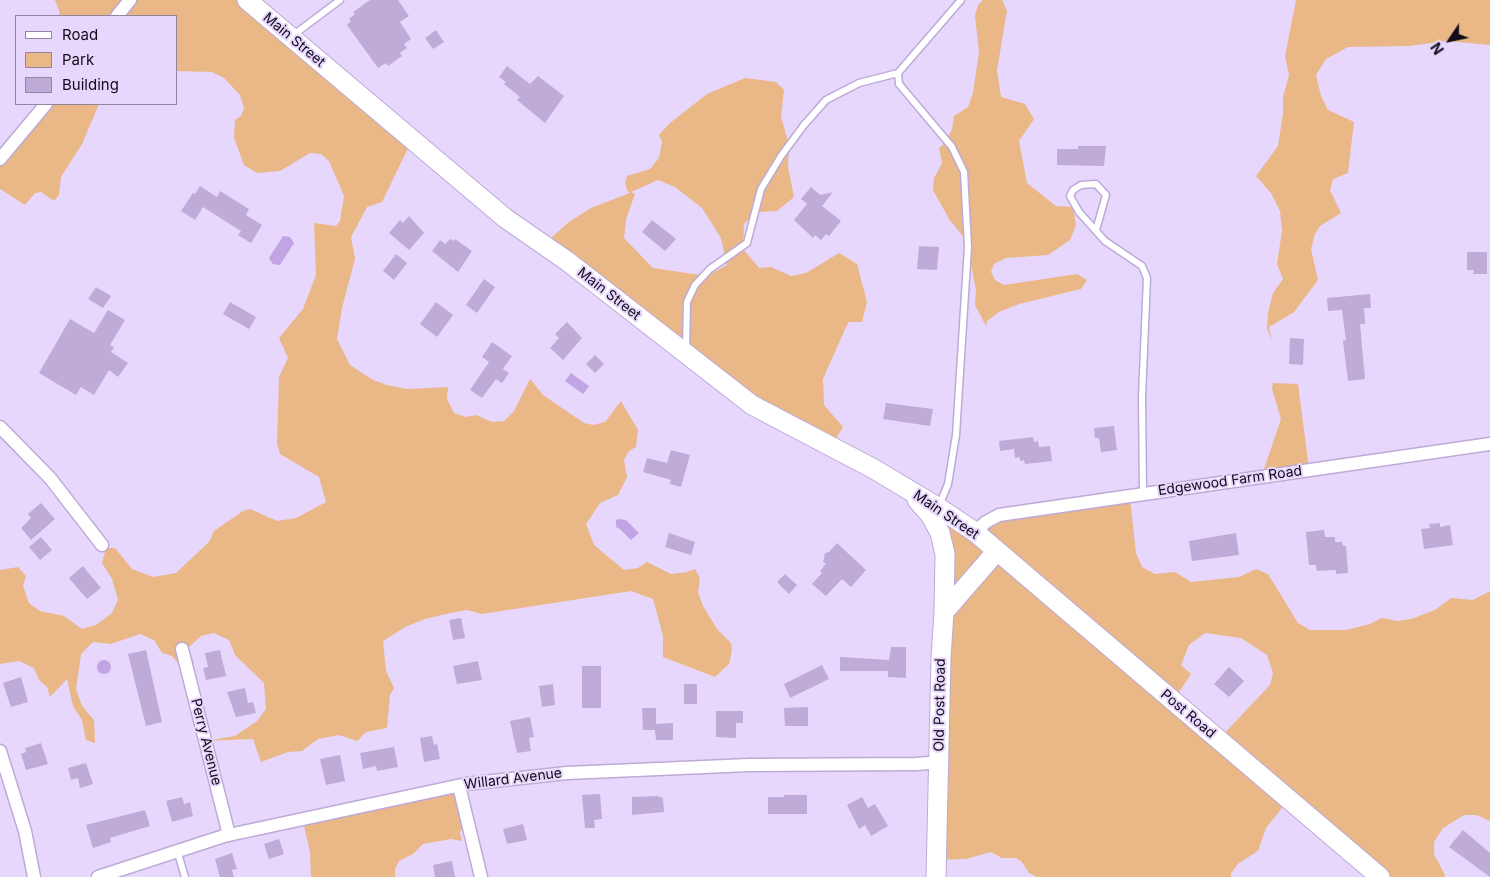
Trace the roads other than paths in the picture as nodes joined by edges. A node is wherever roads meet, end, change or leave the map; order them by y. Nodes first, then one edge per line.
1 (130, 0) edge
2 (247, 0) edge
3 (340, 0) edge
4 (961, 0) edge
5 (118, 15) edge
6 (291, 37) junction
7 (898, 73) junction
8 (45, 105) edge
9 (0, 159) edge
10 (1096, 230) junction
11 (685, 354) junction
12 (0, 427) edge
13 (1490, 444) edge
14 (908, 490) junction
15 (1143, 494) junction
16 (939, 508) junction
17 (975, 532) junction
18 (102, 545) dead end
19 (996, 552) junction
20 (944, 612) junction
21 (182, 649) dead end
22 (0, 751) edge
23 (940, 762) junction
24 (458, 786) junction
25 (229, 836) junction
26 (177, 850) junction
27 (34, 877) edge
28 (98, 877) edge
29 (185, 877) edge
30 (481, 877) edge
31 (936, 877) edge
32 (1380, 877) edge

1 - 5 street
2 - 6 main road, Main Street
3 - 6 lane
4 - 7 lane
6 - 11 main road, Main Street
7 - 11 lane
7 - 16 lane
8 - 9 street
10 - 10 lane
10 - 15 lane
11 - 14 main road, Main Street
12 - 18 street
13 - 15 street, Edgewood Farm Road
14 - 16 main road, Main Street
14 - 20 main road, Old Post Road
15 - 17 street, Edgewood Farm Road
16 - 17 main road, Main Street
17 - 19 main road, Main Street
19 - 20 main road
19 - 32 main road, Post Road
20 - 23 main road, Old Post Road
21 - 25 street, Perry Avenue
22 - 27 street
23 - 24 street, Willard Avenue
23 - 31 main road, Old Post Road
24 - 25 street, Willard Avenue
24 - 30 street
25 - 26 street, Willard Avenue
26 - 28 street, Willard Avenue
26 - 29 lane

